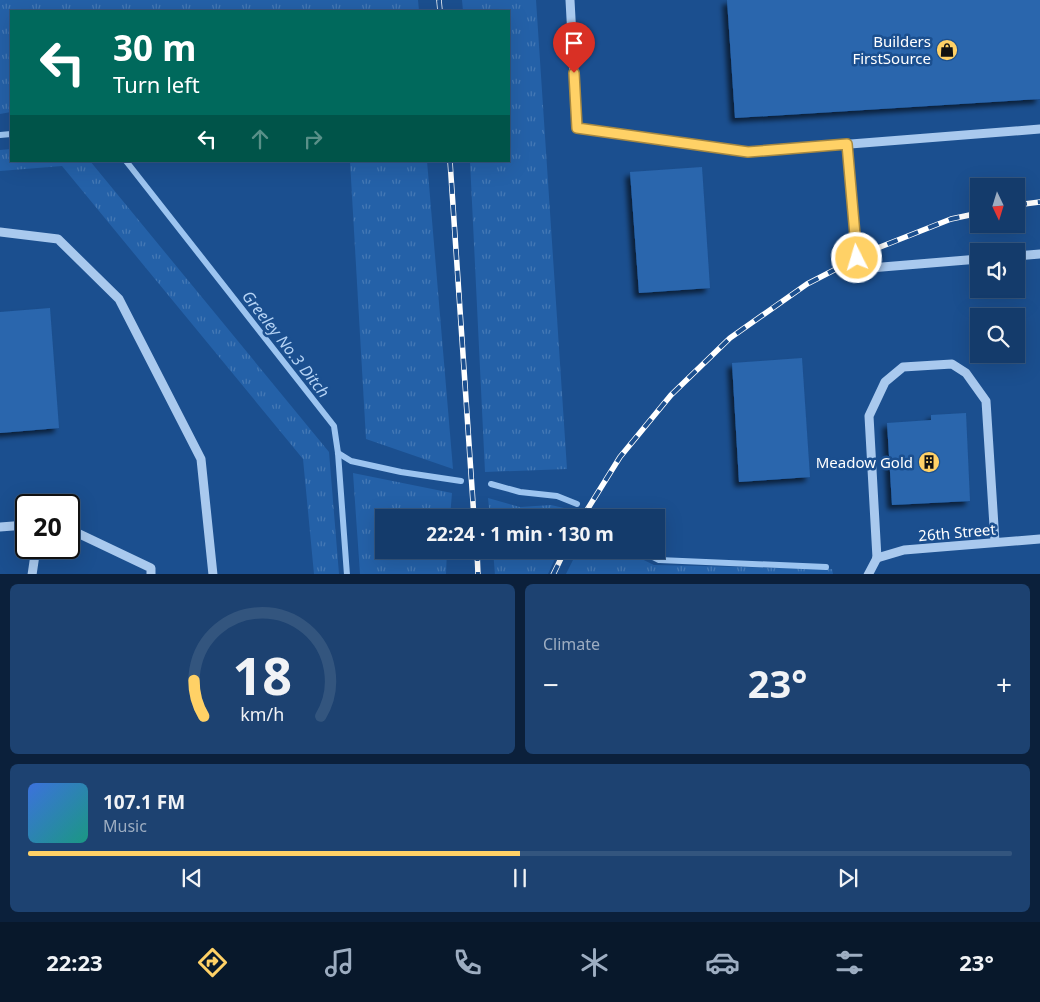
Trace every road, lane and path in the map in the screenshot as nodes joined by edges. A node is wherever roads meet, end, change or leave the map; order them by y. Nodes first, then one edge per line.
1 (570, 0) edge
2 (1040, 129) edge
3 (847, 144) junction
4 (0, 232) edge
5 (1040, 254) edge
6 (1025, 255) edge
7 (970, 260) edge
8 (15, 526) edge
9 (0, 527) edge
10 (80, 534) edge
11 (1040, 539) edge
12 (995, 542) junction
13 (877, 558) junction
14 (34, 559) edge
15 (32, 574) edge
16 (151, 574) edge
17 (212, 574) edge
18 (868, 574) edge

1 - 3 street
2 - 3 street
3 - 7 street
4 - 17 street
5 - 6 street
8 - 9 street
10 - 16 street
11 - 12 street, 26th Street
12 - 13 street, 26th Street
12 - 13 street
13 - 18 street
14 - 15 street

